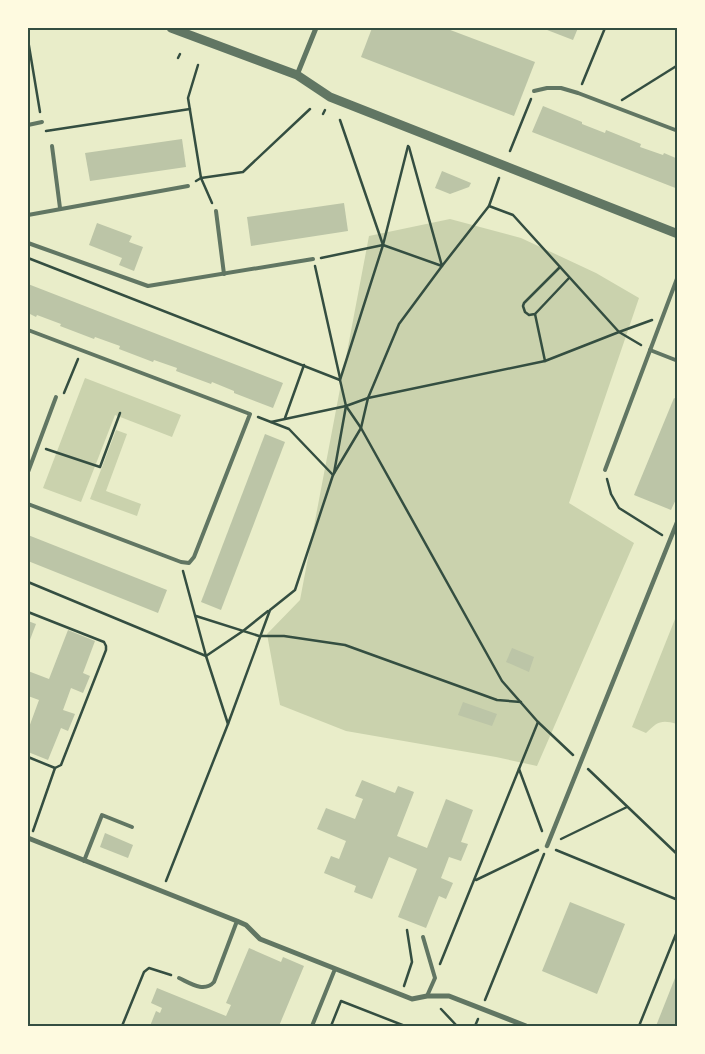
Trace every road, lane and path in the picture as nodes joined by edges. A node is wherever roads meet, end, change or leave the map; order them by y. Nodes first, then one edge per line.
1 (28, 28) edge
2 (171, 28) edge
3 (316, 28) edge
4 (605, 28) edge
5 (28, 40) edge
6 (198, 65) dead end
7 (678, 65) edge
8 (297, 75) junction
9 (534, 91) joint
10 (578, 92) junction
11 (613, 106) junction
12 (190, 109) junction
13 (310, 109) dead end
14 (325, 110) dead end
15 (323, 114) dead end
16 (340, 120) dead end
17 (42, 122) joint
18 (28, 124) edge
19 (678, 131) edge
20 (52, 146) joint
21 (510, 151) dead end
22 (201, 178) junction
23 (499, 178) dead end
24 (188, 186) joint
25 (489, 206) junction
26 (60, 208) junction
27 (216, 212) joint
28 (28, 215) edge
29 (678, 234) edge
30 (28, 243) edge
31 (384, 245) junction
32 (28, 258) edge
33 (313, 259) junction
34 (442, 266) junction
35 (560, 267) junction
36 (224, 274) junction
37 (678, 276) edge
38 (569, 277) junction
39 (535, 314) junction
40 (663, 315) junction
41 (28, 330) edge
42 (619, 332) junction
43 (650, 350) junction
44 (82, 351) junction
45 (545, 361) junction
46 (678, 361) edge
47 (304, 365) junction
48 (340, 380) junction
49 (56, 397) joint
50 (368, 398) junction
51 (346, 406) junction
52 (120, 413) dead end
53 (250, 414) junction
54 (285, 419) junction
55 (271, 422) junction
56 (361, 428) junction
57 (37, 446) junction
58 (605, 470) joint
59 (28, 472) edge
60 (333, 475) junction
61 (28, 504) edge
62 (678, 520) edge
63 (670, 539) junction
64 (181, 562) junction
65 (28, 582) edge
66 (270, 610) junction
67 (28, 612) edge
68 (196, 616) junction
69 (243, 631) junction
70 (259, 636) junction
71 (206, 656) junction
72 (521, 702) junction
73 (538, 722) junction
74 (228, 724) junction
75 (28, 757) edge
76 (581, 763) junction
77 (54, 768) junction
78 (519, 768) junction
79 (627, 807) junction
80 (132, 827) dead end
81 (29, 839) edge
82 (547, 846) junction
83 (678, 855) edge
84 (84, 861) junction
85 (474, 880) junction
86 (164, 885) dead end
87 (678, 900) edge
88 (237, 921) junction
89 (678, 929) edge
90 (407, 930) dead end
91 (423, 937) dead end
92 (335, 969) junction
93 (179, 978) joint
94 (435, 978) junction
95 (401, 994) junction
96 (427, 996) junction
97 (484, 1001) dead end
98 (441, 1009) dead end
99 (479, 1015) dead end
100 (122, 1026) edge
101 (312, 1026) edge
102 (331, 1026) edge
103 (405, 1026) edge
104 (457, 1026) edge
105 (475, 1026) edge
106 (526, 1026) edge
107 (639, 1026) edge

1 - 5 path
2 - 8 street
3 - 8 street
4 - 10 path
5 - 17 path
6 - 12 path
7 - 11 path
8 - 29 street
9 - 10 lane
9 - 21 path
10 - 11 lane
11 - 19 lane
12 - 20 path
12 - 22 path
13 - 22 path
14 - 15 path
16 - 31 path
17 - 18 lane
20 - 26 lane
22 - 24 path
22 - 27 path
23 - 25 path
24 - 26 lane
25 - 34 path
25 - 35 path
26 - 28 lane
27 - 36 lane
30 - 36 lane
31 - 33 path
31 - 34 path
31 - 34 path
31 - 48 path
32 - 47 path
33 - 36 lane
33 - 48 path
34 - 50 path
35 - 38 path
35 - 39 path
37 - 40 lane
38 - 39 path
38 - 42 path
39 - 45 path
40 - 42 path
40 - 43 lane
41 - 44 lane
42 - 43 path
42 - 45 path
43 - 46 lane
43 - 58 lane
44 - 49 path
44 - 53 lane
45 - 50 path
47 - 48 path
47 - 54 path
48 - 51 path
49 - 57 lane
50 - 51 path
50 - 56 path
51 - 54 path
51 - 56 path
51 - 60 path
52 - 57 path
53 - 55 path
53 - 64 lane
54 - 55 path
55 - 60 path
56 - 60 path
56 - 72 path
57 - 59 lane
58 - 63 path
60 - 66 path
61 - 64 lane
62 - 63 street
63 - 76 street
64 - 68 path
65 - 71 path
66 - 69 path
66 - 70 path
67 - 77 path
68 - 69 path
68 - 71 path
69 - 70 path
69 - 71 path
70 - 72 path
70 - 74 path
71 - 74 path
72 - 73 path
73 - 76 path
73 - 78 path
74 - 86 path
75 - 77 path
76 - 79 path
76 - 82 street
77 - 81 path
78 - 82 path
78 - 85 path
79 - 82 path
79 - 83 path
80 - 84 lane
81 - 84 street
82 - 85 path
82 - 87 path
82 - 97 path
84 - 88 street
85 - 94 path
88 - 92 street
88 - 93 lane
89 - 107 path
90 - 95 path
91 - 94 lane
92 - 95 street
92 - 101 lane
93 - 100 path
94 - 96 lane
95 - 96 street
96 - 106 street
98 - 104 path
99 - 105 path
102 - 103 path

